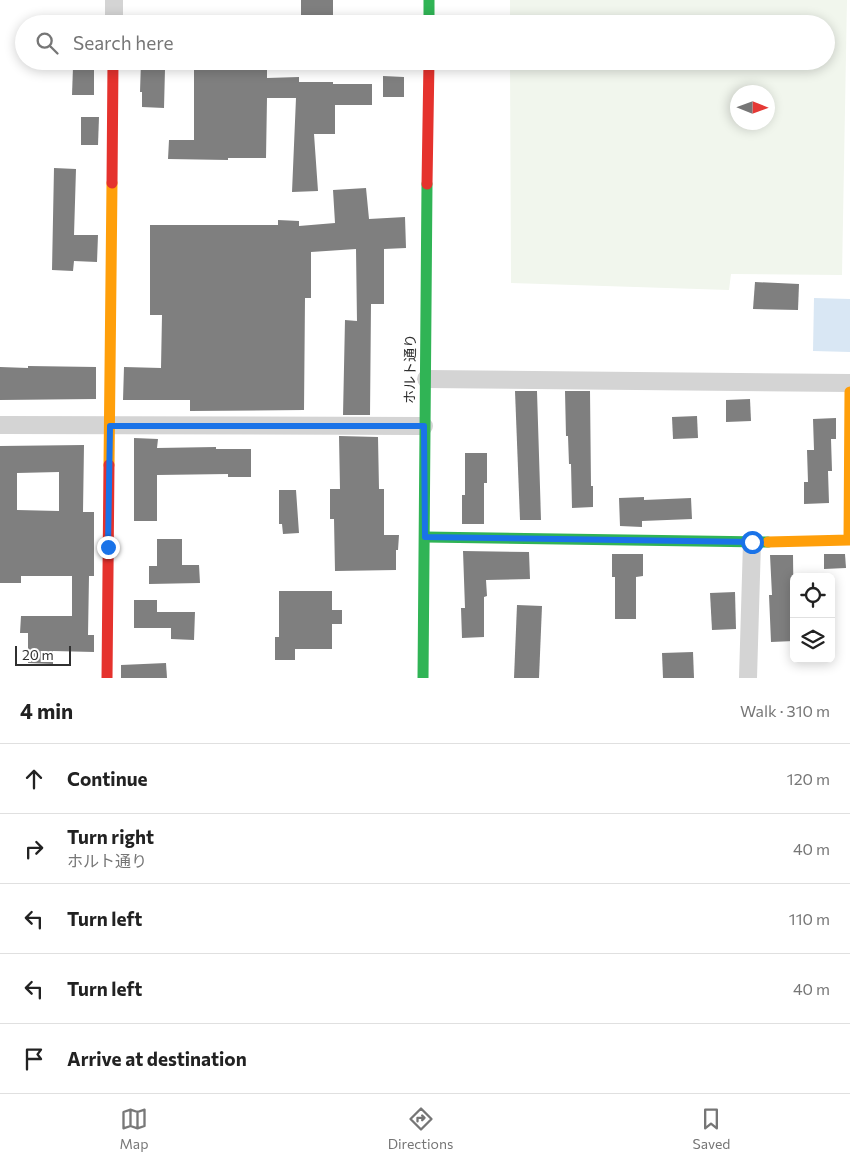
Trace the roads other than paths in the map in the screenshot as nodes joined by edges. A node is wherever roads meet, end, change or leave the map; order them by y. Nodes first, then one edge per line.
1 (114, 0) edge
2 (430, 0) edge
3 (114, 15) edge
4 (429, 15) edge
5 (113, 70) edge
6 (429, 70) edge
7 (426, 379) junction
8 (850, 383) edge
9 (850, 392) edge
10 (0, 425) edge
11 (110, 426) junction
12 (424, 426) junction
13 (425, 537) junction
14 (752, 542) junction
15 (107, 678) edge
16 (424, 678) edge
17 (748, 678) edge

1 - 3 street
2 - 4 street
5 - 11 street
6 - 7 street, ホルト通り
7 - 8 street
7 - 12 street, ホルト通り
9 - 14 street
10 - 11 street
11 - 12 street
11 - 15 street
12 - 13 street, ホルト通り
13 - 14 street
13 - 16 street, ホルト通り
14 - 17 street

